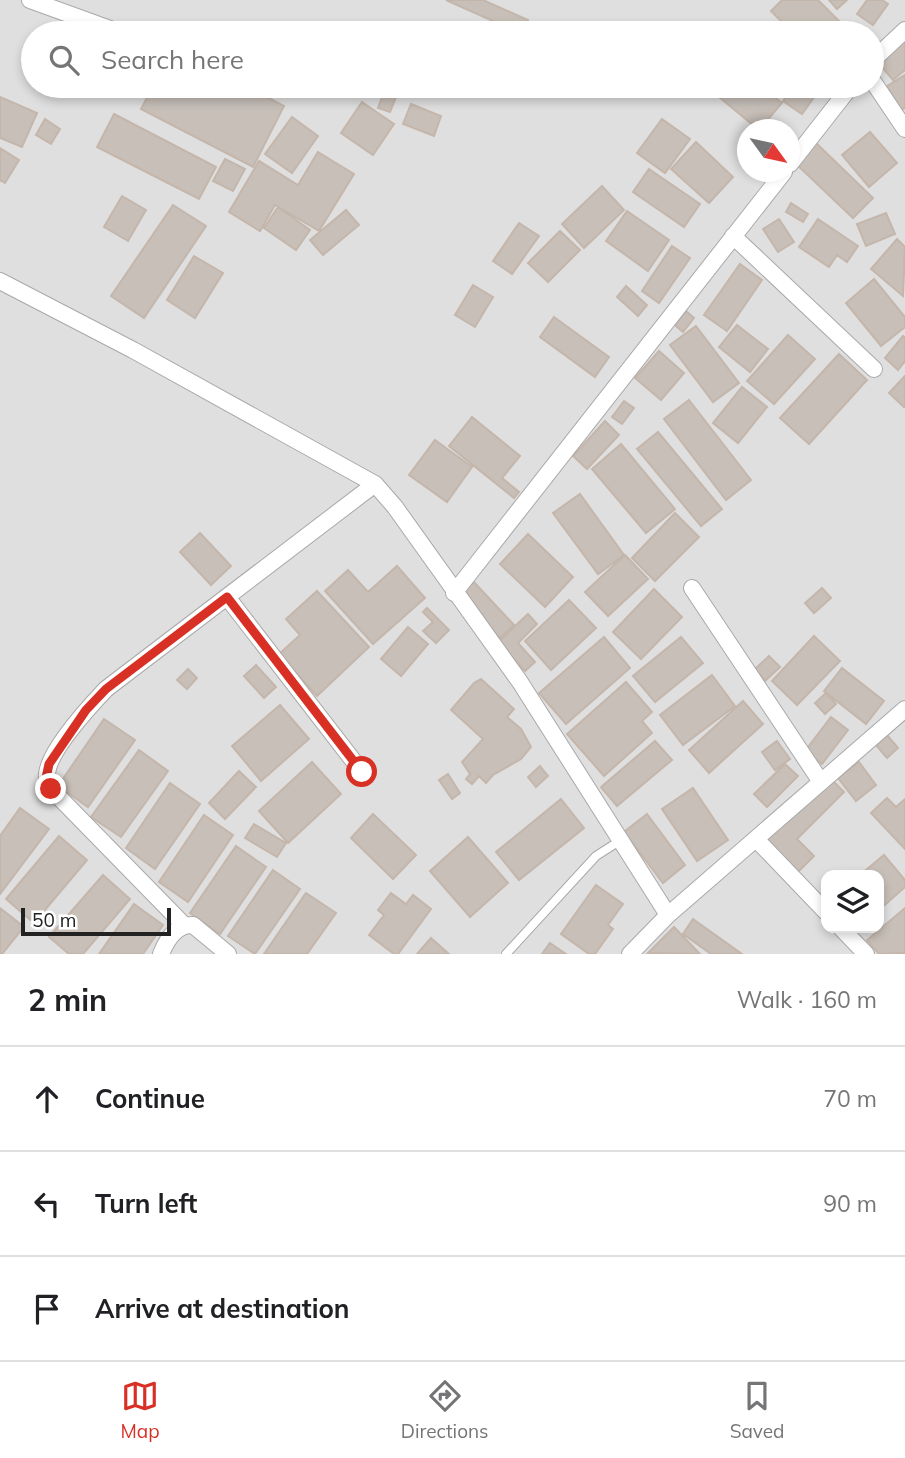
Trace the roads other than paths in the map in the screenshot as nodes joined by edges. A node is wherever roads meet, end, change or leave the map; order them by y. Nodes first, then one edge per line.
1 (30, 0) edge
2 (88, 21) edge
3 (905, 30) edge
4 (884, 50) edge
5 (841, 98) edge
6 (884, 98) edge
7 (905, 129) edge
8 (800, 150) edge
9 (776, 182) edge
10 (733, 236) junction
11 (0, 281) edge
12 (874, 369) dead end
13 (375, 484) junction
14 (692, 588) dead end
15 (454, 593) junction
16 (227, 597) junction
17 (905, 709) edge
18 (362, 772) dead end
19 (821, 782) junction
20 (756, 839) junction
21 (621, 840) junction
22 (821, 907) edge
23 (668, 915) junction
24 (183, 925) junction
25 (846, 933) edge
26 (161, 954) edge
27 (228, 954) edge
28 (506, 954) edge
29 (630, 954) edge
30 (866, 954) edge

1 - 2 street
3 - 4 street
5 - 8 street
6 - 7 street
9 - 10 street
10 - 12 street
10 - 15 street
11 - 13 street
13 - 15 street
13 - 16 street
14 - 19 street
15 - 21 street
16 - 18 street
16 - 24 street
17 - 19 street
19 - 20 street
20 - 22 street
20 - 23 street
21 - 23 street
21 - 28 lane
23 - 29 street
24 - 26 street
24 - 27 street
25 - 30 street

